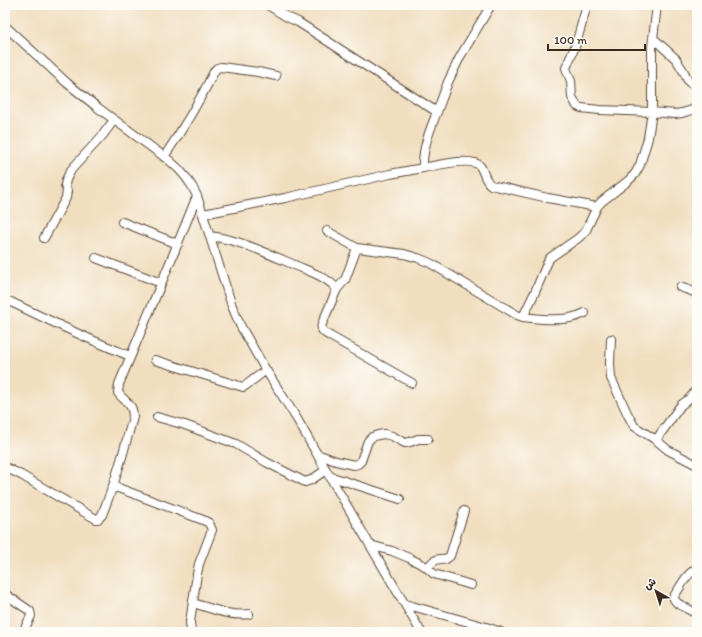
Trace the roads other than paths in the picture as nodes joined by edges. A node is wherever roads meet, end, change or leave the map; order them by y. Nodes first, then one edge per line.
1 (268, 5) edge
2 (491, 5) edge
3 (587, 5) edge
4 (657, 5) edge
5 (6, 28) edge
6 (653, 38) junction
7 (276, 76) dead end
8 (697, 82) edge
9 (697, 107) edge
10 (437, 112) junction
11 (652, 112) junction
12 (114, 120) junction
13 (164, 157) junction
14 (423, 168) junction
15 (197, 196) junction
16 (597, 207) junction
17 (203, 214) junction
18 (122, 222) dead end
19 (327, 231) dead end
20 (210, 236) junction
21 (44, 238) dead end
22 (178, 244) junction
23 (357, 248) junction
24 (96, 258) dead end
25 (161, 283) junction
26 (680, 286) dead end
27 (337, 289) junction
28 (697, 293) edge
29 (11, 302) dead end
30 (585, 313) dead end
31 (523, 317) junction
32 (611, 339) dead end
33 (130, 356) junction
34 (155, 360) dead end
35 (266, 370) junction
36 (412, 383) dead end
37 (697, 389) edge
38 (156, 417) dead end
39 (428, 439) dead end
40 (656, 440) junction
41 (317, 454) junction
42 (697, 466) edge
43 (6, 468) edge
44 (328, 473) junction
45 (113, 486) junction
46 (400, 499) dead end
47 (464, 511) dead end
48 (370, 545) junction
49 (428, 568) junction
50 (697, 569) edge
51 (472, 585) dead end
52 (5, 594) edge
53 (193, 603) junction
54 (405, 604) junction
55 (248, 614) dead end
56 (697, 614) edge
57 (23, 632) edge
58 (191, 632) edge
59 (421, 632) edge
60 (501, 632) edge

1 - 10 street
2 - 10 street
3 - 11 street
4 - 6 street
5 - 12 street
6 - 8 street
6 - 11 street
7 - 13 street
9 - 11 street
10 - 14 street
11 - 16 street
12 - 13 street
12 - 21 street
13 - 15 street
14 - 16 street
14 - 17 street
15 - 17 street
15 - 22 street
16 - 31 street
17 - 20 street
18 - 22 street
19 - 23 street
20 - 27 street
20 - 35 street
22 - 25 street
23 - 27 street
23 - 31 street
24 - 25 street
25 - 33 street
26 - 28 street
27 - 36 street
29 - 33 street
30 - 31 street
32 - 40 street
33 - 45 street
34 - 35 street
35 - 41 street
37 - 40 street
38 - 44 street
39 - 41 street
40 - 42 street
41 - 44 street
43 - 45 street
44 - 46 street
44 - 48 street
45 - 53 street
47 - 49 street
48 - 49 street
48 - 54 street
49 - 51 street
50 - 56 street
52 - 57 street
53 - 55 street
53 - 58 street
54 - 59 street
54 - 60 street

